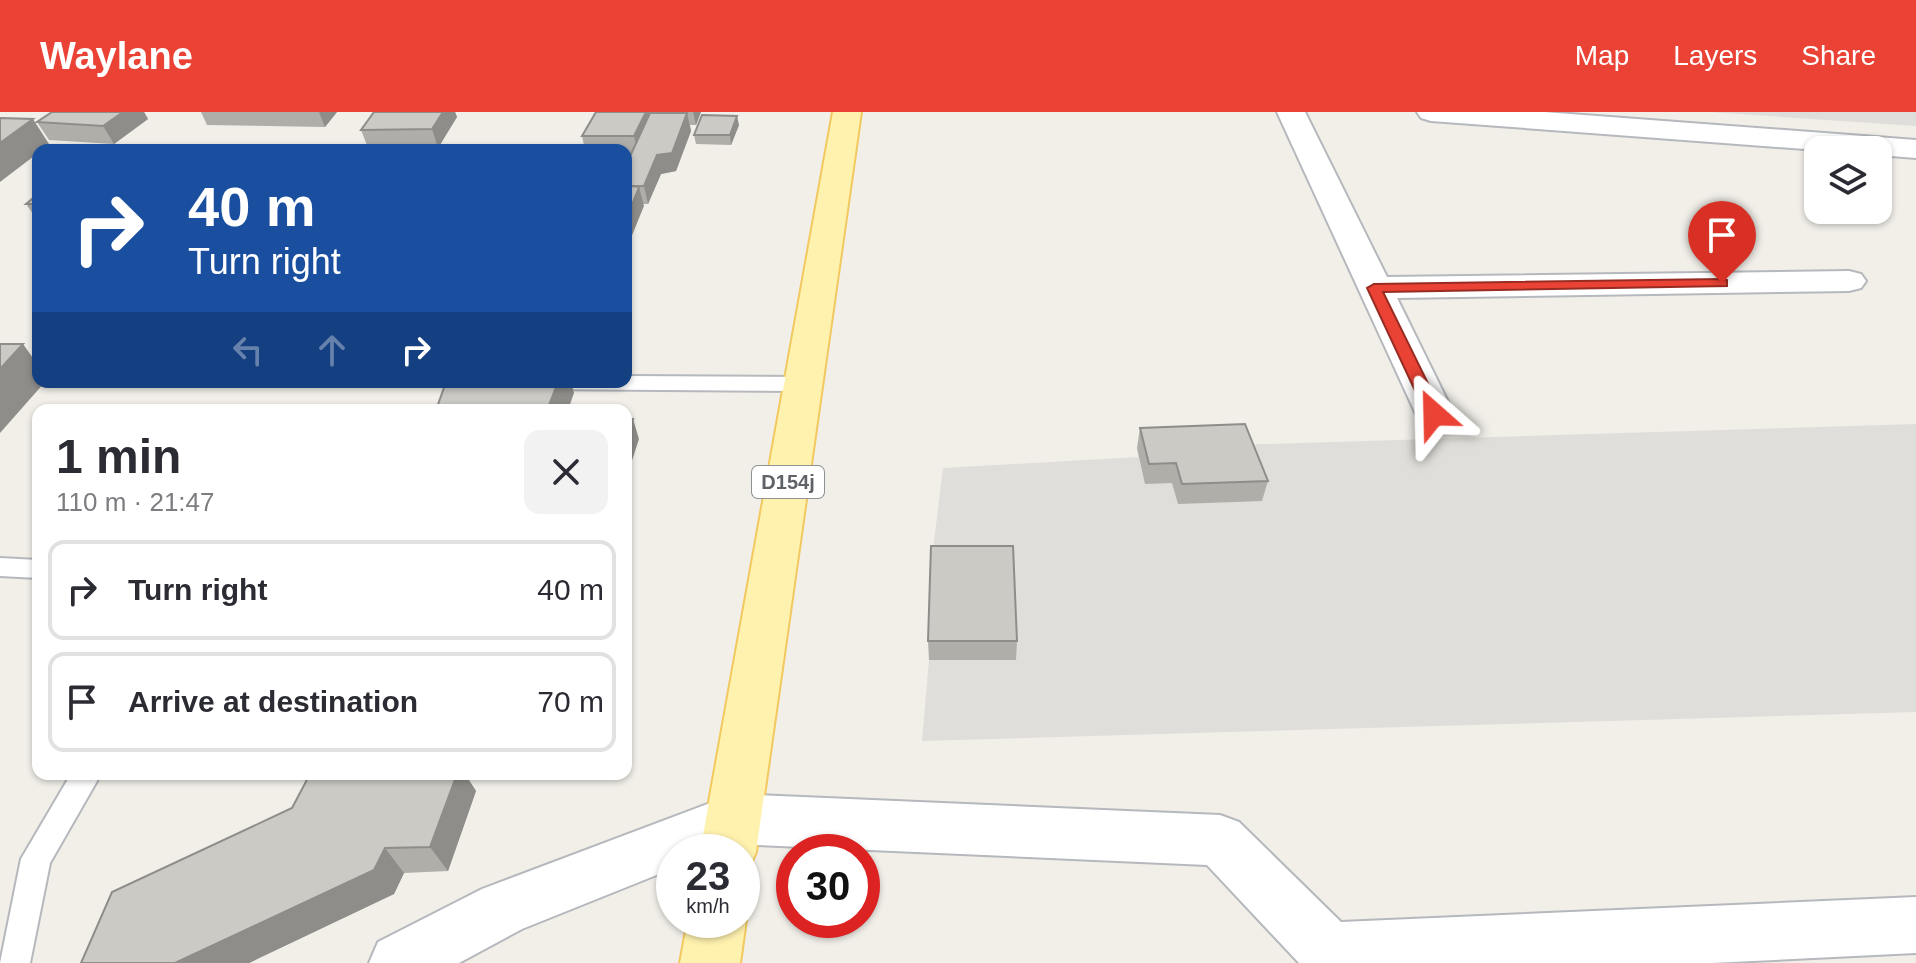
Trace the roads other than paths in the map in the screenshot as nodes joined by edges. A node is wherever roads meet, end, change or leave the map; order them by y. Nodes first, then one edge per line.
1 (847, 112) edge
2 (1291, 112) edge
3 (1431, 112) edge
4 (1916, 149) edge
5 (1849, 281) dead end
6 (1374, 288) junction
7 (632, 383) edge
8 (803, 384) junction
9 (1434, 414) dead end
10 (0, 567) edge
11 (32, 569) edge
12 (83, 780) edge
13 (731, 834) edge
14 (760, 835) edge
15 (656, 859) edge
16 (1916, 925) edge
17 (714, 938) edge
18 (14, 963) edge
19 (399, 963) edge
20 (710, 963) edge

1 - 8 main road, D154j
2 - 6 street
3 - 4 street
5 - 6 street
6 - 9 street
7 - 8 lane
8 - 13 main road, D154j
10 - 11 lane
12 - 18 lane
14 - 16 street
15 - 19 street
17 - 20 main road

